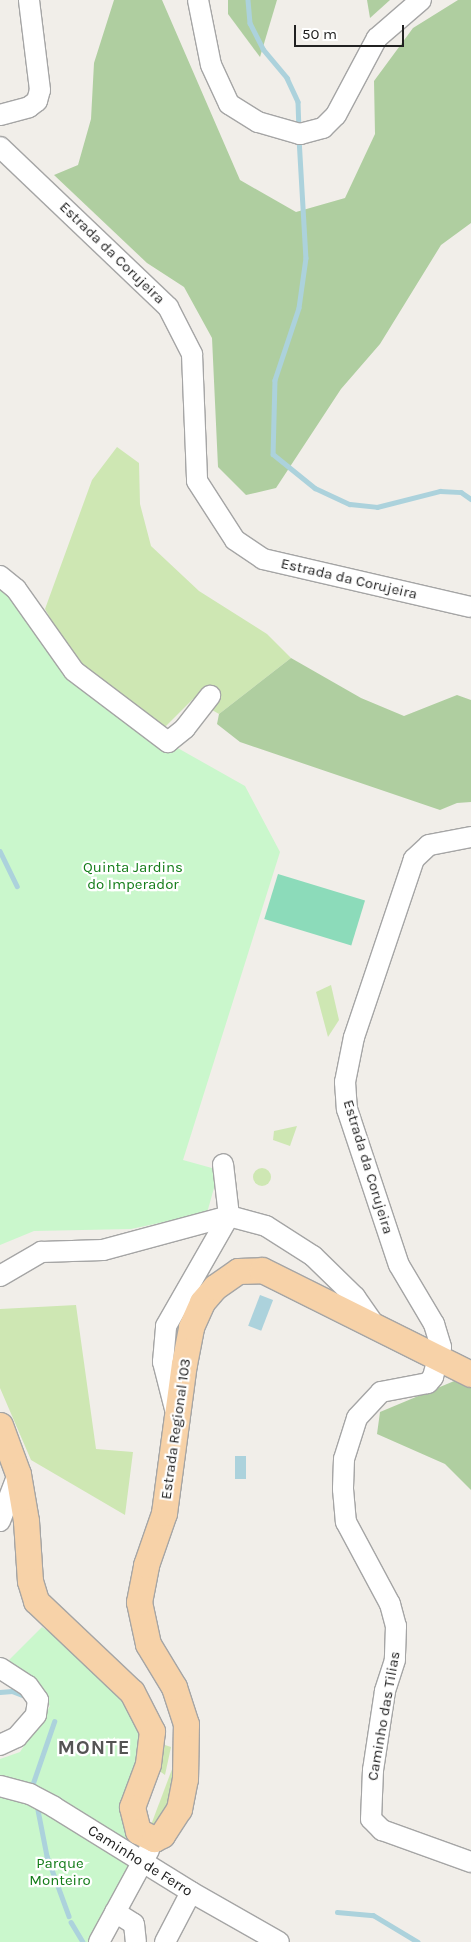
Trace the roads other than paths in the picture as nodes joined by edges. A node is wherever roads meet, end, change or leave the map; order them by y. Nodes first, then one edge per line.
1 (29, 0) edge
2 (198, 0) edge
3 (421, 0) edge
4 (0, 115) edge
5 (0, 146) edge
6 (0, 576) edge
7 (471, 607) edge
8 (210, 696) dead end
9 (471, 825) edge
10 (471, 837) edge
11 (430, 845) junction
12 (223, 1164) dead end
13 (230, 1216) junction
14 (0, 1276) edge
15 (375, 1326) junction
16 (439, 1358) junction
17 (471, 1374) edge
18 (178, 1419) junction
19 (0, 1425) edge
20 (18, 1474) junction
21 (0, 1521) edge
22 (0, 1668) edge
23 (0, 1745) edge
24 (0, 1786) edge
25 (154, 1839) junction
26 (471, 1862) edge
27 (151, 1866) junction
28 (191, 1892) junction
29 (115, 1912) junction
30 (99, 1942) edge
31 (136, 1942) edge
32 (165, 1942) edge
33 (279, 1942) edge

1 - 4 street
2 - 3 street
5 - 7 street, Estrada da Corujeira
6 - 8 street
9 - 11 street, Estrada da Corujeira
10 - 11 street
11 - 16 street, Estrada da Corujeira
12 - 13 street
13 - 14 street
13 - 15 street
13 - 18 street
15 - 16 main road, Estrada Regional 103
15 - 18 main road, Estrada Regional 103
16 - 17 main road, Estrada Regional 103
16 - 26 street, Caminho das Tilias
18 - 25 main road, Estrada Regional 103
19 - 20 main road
20 - 21 street
20 - 25 main road
22 - 23 street
24 - 27 street, Caminho de Ferro
25 - 27 street
27 - 28 street, Caminho de Ferro
27 - 29 street
28 - 32 street
28 - 33 street, Caminho de Ferro
29 - 30 street
29 - 31 street

